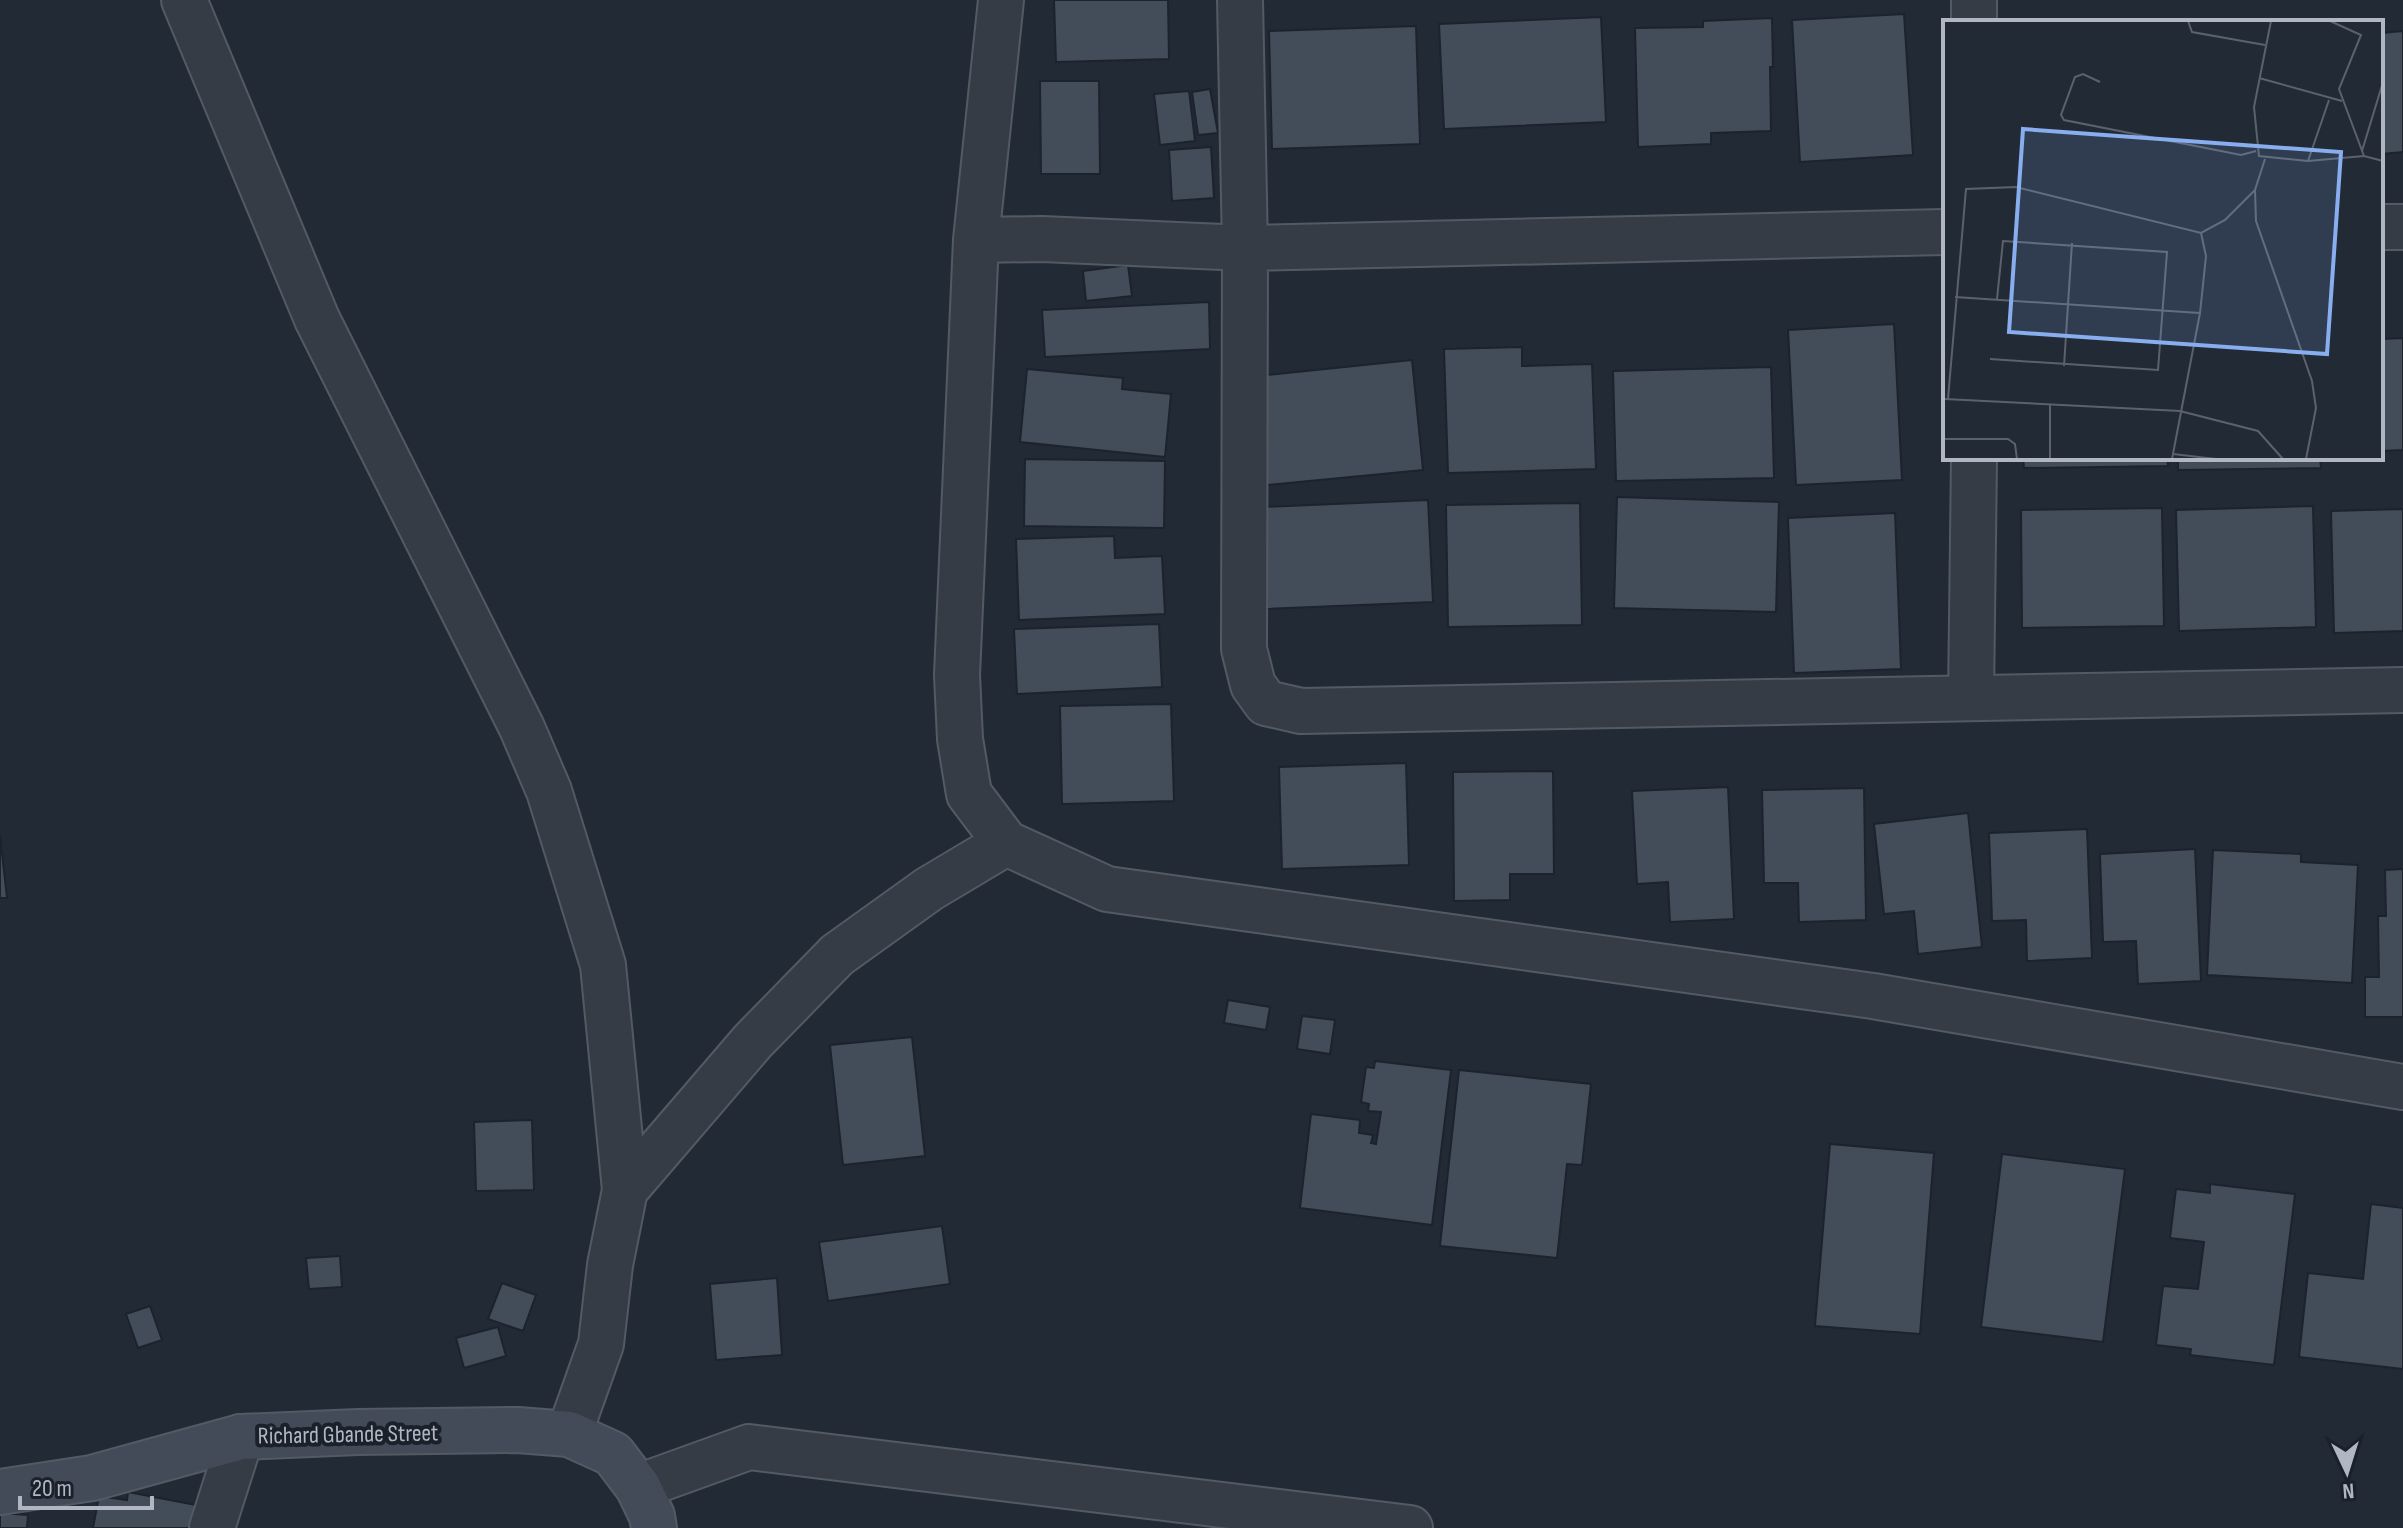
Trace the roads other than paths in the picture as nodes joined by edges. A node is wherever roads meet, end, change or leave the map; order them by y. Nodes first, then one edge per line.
1 (184, 0) edge
2 (1001, 0) edge
3 (1240, 0) edge
4 (1943, 232) edge
5 (976, 240) junction
6 (1245, 248) junction
7 (1974, 460) edge
8 (2403, 690) edge
9 (1971, 698) junction
10 (1006, 843) junction
11 (2403, 1087) edge
12 (625, 1190) junction
13 (569, 1434) junction
14 (241, 1437) junction
15 (638, 1487) junction
16 (0, 1492) edge
17 (212, 1528) edge
18 (654, 1528) edge
19 (1410, 1528) edge

1 - 12 street
2 - 5 street
3 - 6 street
4 - 6 street
5 - 6 street
5 - 10 street
6 - 9 street
7 - 9 street
8 - 9 street
10 - 11 street
10 - 12 street
12 - 13 street
13 - 14 street, Richard Gbande Street
13 - 15 street, Richard Gbande Street
14 - 16 street, Richard Gbande Street
14 - 17 street
15 - 18 street, Richard Gbande Street
15 - 19 street

